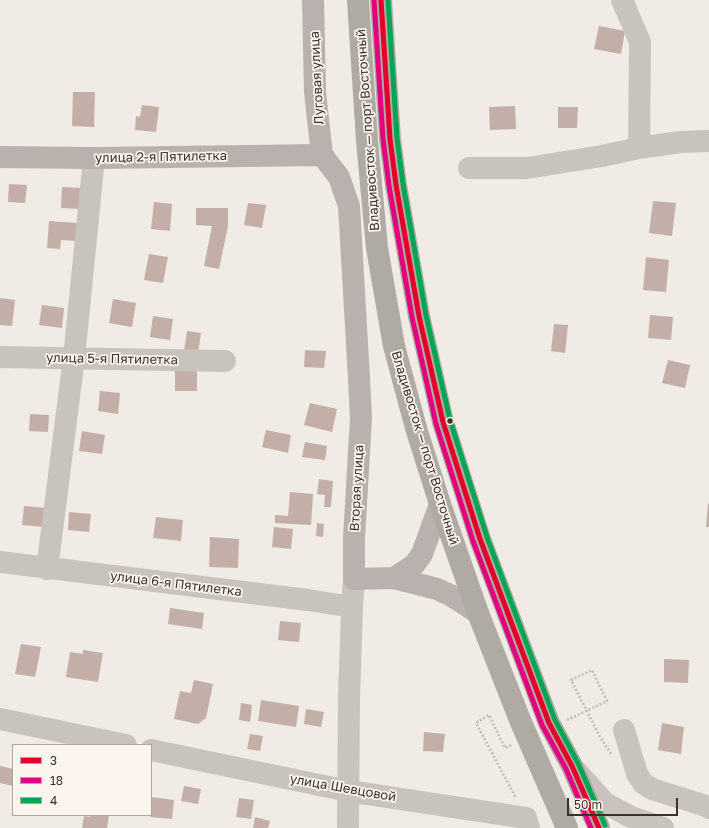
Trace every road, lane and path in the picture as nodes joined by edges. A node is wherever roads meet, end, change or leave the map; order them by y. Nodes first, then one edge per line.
1 (313, 0) edge
2 (358, 0) edge
3 (381, 0) edge
4 (622, 0) edge
5 (709, 141) edge
6 (639, 148) junction
7 (322, 155) junction
8 (0, 157) edge
9 (94, 158) junction
10 (469, 168) dead end
11 (0, 357) edge
12 (74, 358) junction
13 (225, 361) dead end
14 (440, 504) junction
15 (0, 562) edge
16 (47, 569) junction
17 (394, 578) junction
18 (354, 579) junction
19 (352, 607) junction
20 (478, 613) junction
21 (592, 670) dead end
22 (607, 701) dead end
23 (0, 719) edge
24 (624, 730) dead end
25 (121, 744) edge
26 (506, 748) dead end
27 (152, 750) edge
28 (572, 766) junction
29 (348, 791) junction
30 (709, 808) edge
31 (528, 823) edge
32 (348, 828) edge
33 (568, 828) edge
34 (599, 828) edge
35 (663, 828) edge

1 - 7 main road, Луговая улица
2 - 14 highway, Владивосток — порт Восточный
3 - 28 highway, Владивосток — порт Восточный
4 - 6 street
5 - 6 street
6 - 10 street
7 - 9 main road, улица 2-я Пятилетка
7 - 18 main road, Вторая улица
8 - 9 main road, улица 2-я Пятилетка
9 - 12 street
11 - 12 street, улица 5-я Пятилетка
12 - 13 street, улица 5-я Пятилетка
12 - 16 street
14 - 17 main road
14 - 20 highway, Владивосток — порт Восточный
15 - 16 street, улица 6-я Пятилетка
16 - 19 street, улица 6-я Пятилетка
17 - 18 main road
17 - 20 main road
18 - 19 street, Вторая улица
19 - 29 street, Вторая улица
20 - 33 highway, Владивосток — порт Восточный
21 - 22 path
23 - 25 street
24 - 30 street
26 - 31 path
27 - 29 street, улица Шевцовой
28 - 34 highway, Владивосток — порт Восточный
28 - 35 street
29 - 31 street, улица Шевцовой
29 - 32 street, Вторая улица

